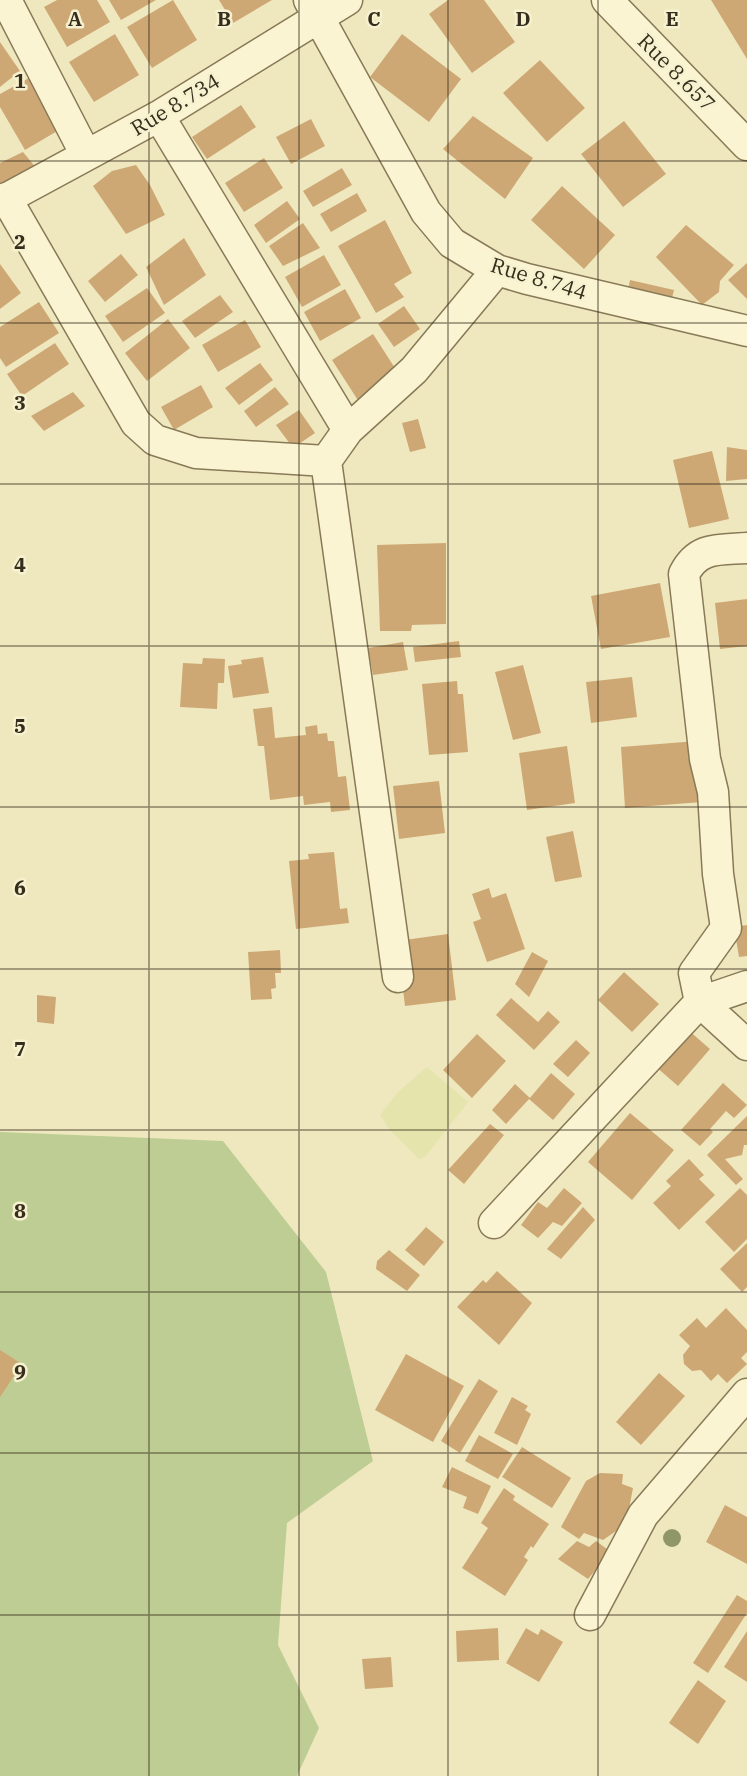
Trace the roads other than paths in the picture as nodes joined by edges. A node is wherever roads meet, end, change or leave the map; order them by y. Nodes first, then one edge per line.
1 (6, 0) edge
2 (347, 0) edge
3 (607, 0) edge
4 (314, 8) edge
5 (159, 116) junction
6 (747, 145) edge
7 (86, 155) junction
8 (3, 200) edge
9 (497, 270) junction
10 (747, 331) edge
11 (348, 430) junction
12 (326, 461) junction
13 (747, 548) edge
14 (398, 976) dead end
15 (747, 986) edge
16 (700, 1002) junction
17 (747, 1044) edge
18 (494, 1223) dead end
19 (747, 1394) edge
20 (590, 1615) dead end

1 - 7 street
2 - 4 street, Rue 8.734
3 - 6 street, Rue 8.657
4 - 5 street, Rue 8.734
4 - 9 street, Rue 8.744
5 - 7 street, Rue 8.734
5 - 11 street
7 - 8 street, Rue 8.734
8 - 12 street
9 - 10 street, Rue 8.744
9 - 11 street
11 - 12 street
12 - 14 street
13 - 16 street
15 - 16 street
16 - 17 street
16 - 18 street
19 - 20 street

